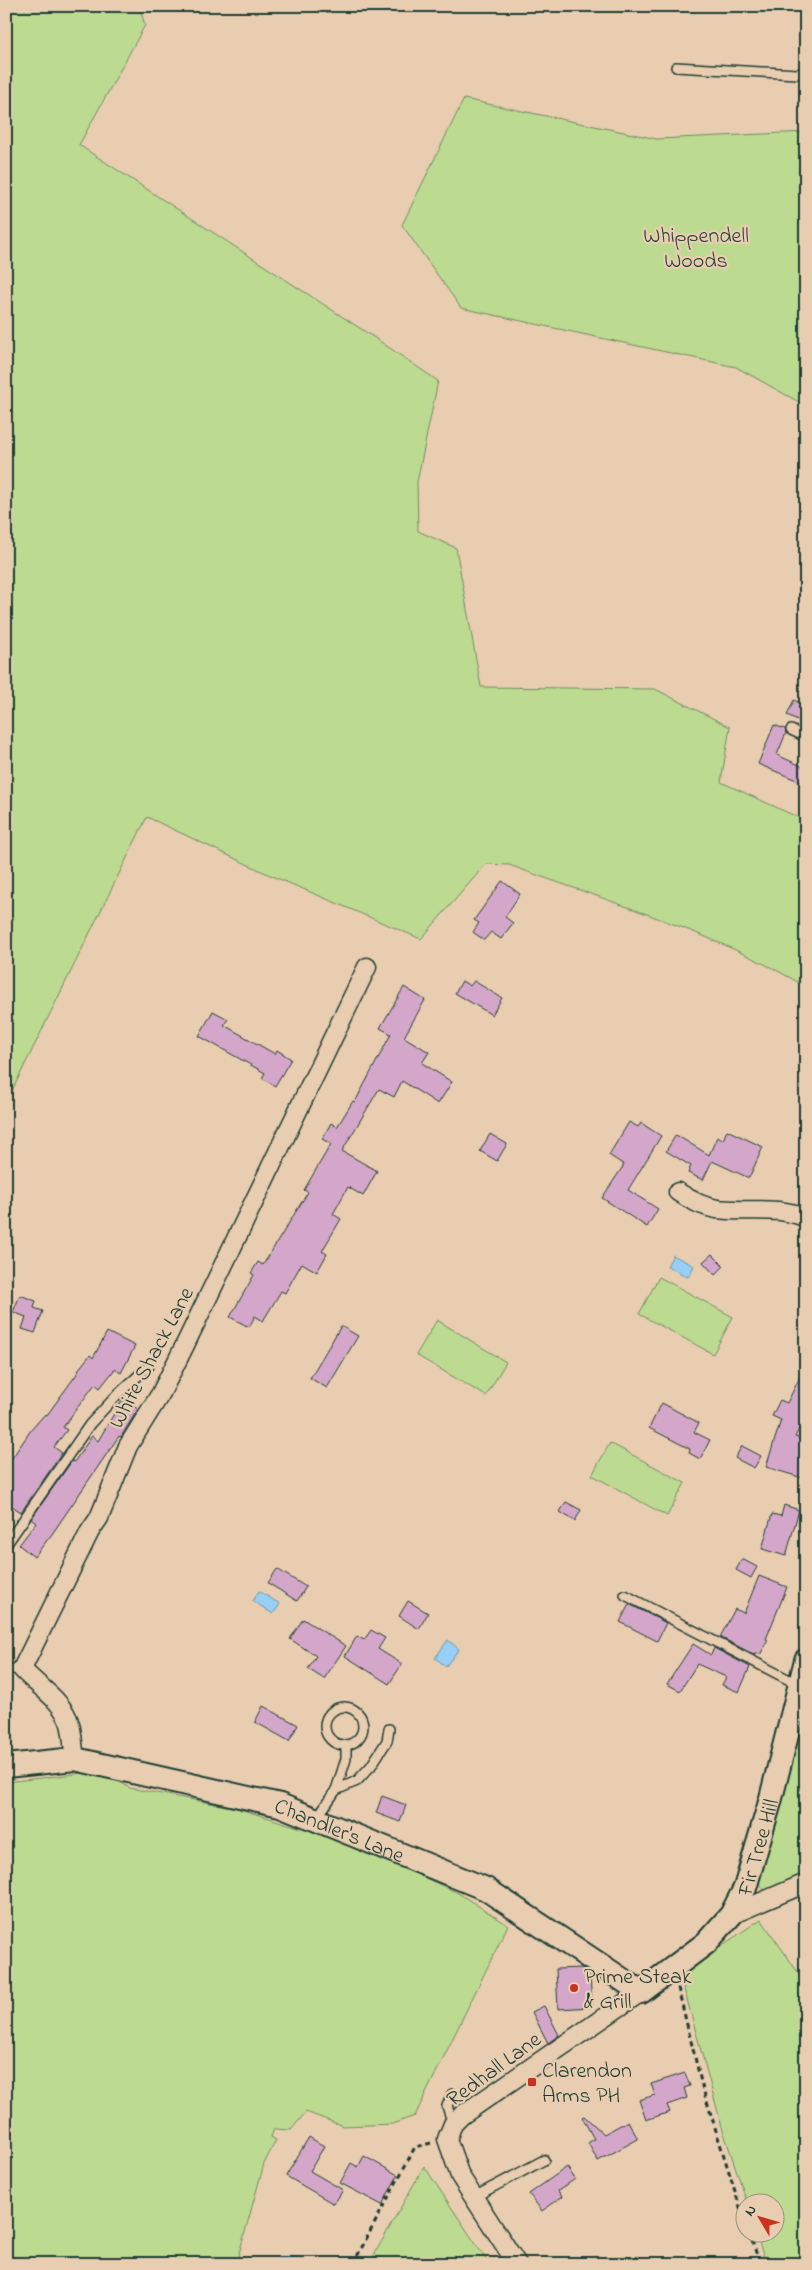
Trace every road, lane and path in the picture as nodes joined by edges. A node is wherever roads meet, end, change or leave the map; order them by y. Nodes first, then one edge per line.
1 (676, 66) dead end
2 (806, 72) edge
3 (791, 730) dead end
4 (806, 737) edge
5 (367, 967) dead end
6 (678, 1192) dead end
7 (806, 1218) edge
8 (149, 1366) dead end
9 (6, 1545) edge
10 (625, 1595) dead end
11 (806, 1660) edge
12 (14, 1669) edge
13 (800, 1685) junction
14 (389, 1729) dead end
15 (346, 1746) junction
16 (75, 1759) junction
17 (6, 1766) edge
18 (336, 1790) junction
19 (316, 1820) junction
20 (806, 1883) edge
21 (731, 1915) junction
22 (673, 1970) junction
23 (641, 1992) junction
24 (452, 2094) dead end
25 (450, 2131) junction
26 (544, 2160) dead end
27 (735, 2192) edge
28 (474, 2197) junction
29 (752, 2242) edge
30 (353, 2264) edge
31 (517, 2264) edge
32 (760, 2264) edge

1 - 2 lane
3 - 4 lane
5 - 12 street, White Shack Lane
6 - 7 street
8 - 9 lane
10 - 13 lane
11 - 13 street, Fir Tree Hill
12 - 16 street, White Shack Lane
13 - 21 street, Fir Tree Hill
14 - 18 lane
15 - 15 lane
15 - 18 lane
16 - 17 street, Chandler's Lane
16 - 19 street, Chandler's Lane
18 - 19 lane
19 - 23 street, Chandler's Lane
20 - 21 street
21 - 22 street, Fir Tree Hill
22 - 23 street, Fir Tree Hill
22 - 27 path
23 - 25 street, Redhall Lane
24 - 25 lane
25 - 28 street, Redhall Lane
25 - 30 path
26 - 28 lane
28 - 31 street, Redhall Lane
29 - 32 path

